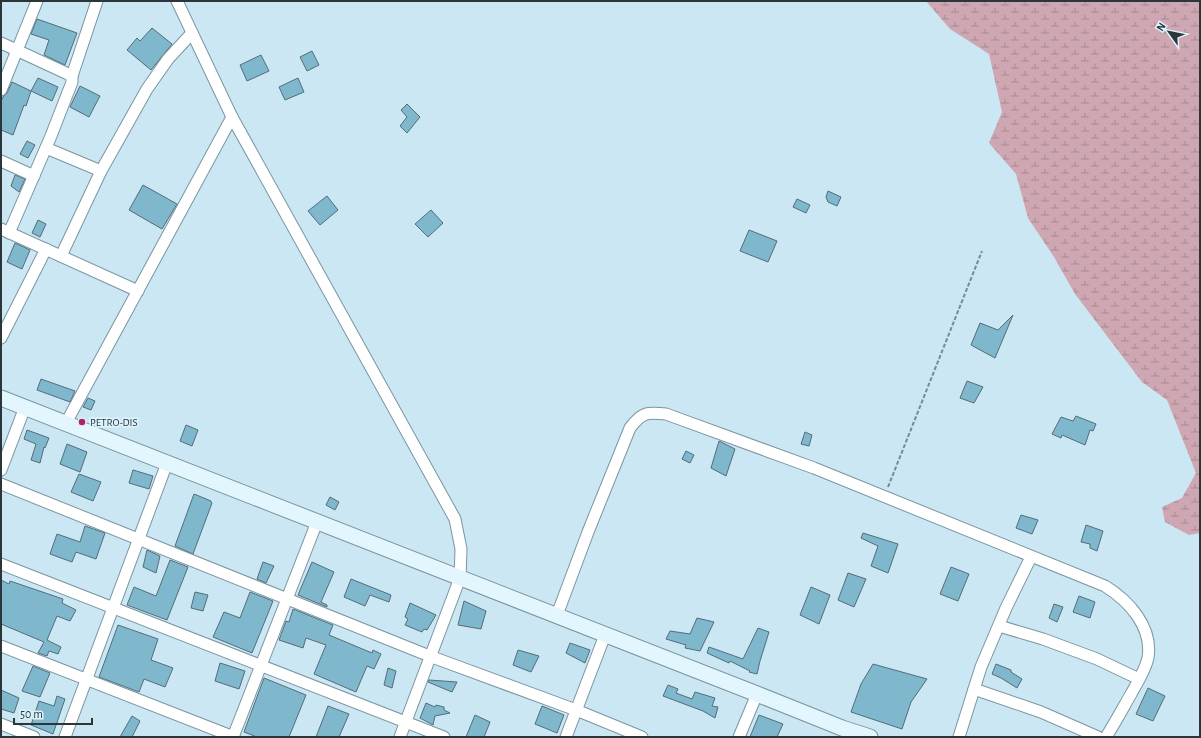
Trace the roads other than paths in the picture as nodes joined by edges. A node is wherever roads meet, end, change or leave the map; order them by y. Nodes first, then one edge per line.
1 (37, 1) edge
2 (96, 1) edge
3 (177, 1) edge
4 (192, 33) junction
5 (1, 43) edge
6 (17, 50) junction
7 (72, 76) junction
8 (1, 90) edge
9 (232, 117) junction
10 (46, 148) junction
11 (1, 161) edge
12 (101, 171) junction
13 (34, 176) junction
14 (5, 231) edge
15 (46, 249) junction
16 (61, 256) junction
17 (138, 291) junction
18 (1, 338) edge
19 (1, 398) edge
20 (25, 407) junction
21 (66, 423) junction
22 (167, 463) junction
23 (1, 470) edge
24 (1, 484) edge
25 (317, 522) junction
26 (139, 539) junction
27 (1031, 557) junction
28 (1, 564) edge
29 (460, 578) junction
30 (286, 598) junction
31 (114, 608) junction
32 (557, 616) junction
33 (999, 626) junction
34 (605, 635) junction
35 (1, 646) edge
36 (432, 657) junction
37 (261, 665) junction
38 (1139, 679) junction
39 (87, 680) junction
40 (974, 689) junction
41 (757, 694) junction
42 (576, 710) junction
43 (406, 722) junction
44 (1, 724) edge
45 (34, 737) edge
46 (66, 737) edge
47 (233, 737) edge
48 (400, 737) edge
49 (444, 737) edge
50 (566, 737) edge
51 (642, 737) edge
52 (739, 737) edge
53 (870, 737) edge
54 (958, 737) edge
55 (1098, 737) edge
56 (1106, 737) edge

1 - 6 street
2 - 7 street
3 - 4 street
4 - 9 street
4 - 12 street
5 - 6 street
6 - 7 street
6 - 8 street
7 - 10 street
9 - 17 street
9 - 29 street
10 - 12 street
10 - 13 street
11 - 13 street
12 - 16 street
13 - 14 street
14 - 15 street
15 - 16 street
15 - 18 street
16 - 17 street
17 - 21 street
19 - 20 street
20 - 21 street
20 - 23 street
21 - 22 street
22 - 25 street
22 - 26 street
24 - 26 street
25 - 29 street
25 - 30 street
26 - 30 street
26 - 31 street
27 - 32 street
27 - 33 street
27 - 38 street
28 - 31 street
29 - 32 street
29 - 36 street
30 - 36 street
30 - 37 street
31 - 37 street
31 - 39 street
32 - 34 street
33 - 38 street
33 - 40 street
34 - 41 street
34 - 42 street
35 - 39 street
36 - 42 street
36 - 43 street
37 - 43 street
37 - 47 street
38 - 56 street
39 - 46 street
39 - 47 street
40 - 54 street
40 - 55 street
41 - 52 street
41 - 53 street
42 - 50 street
42 - 51 street
43 - 48 street
43 - 49 street
44 - 45 street

